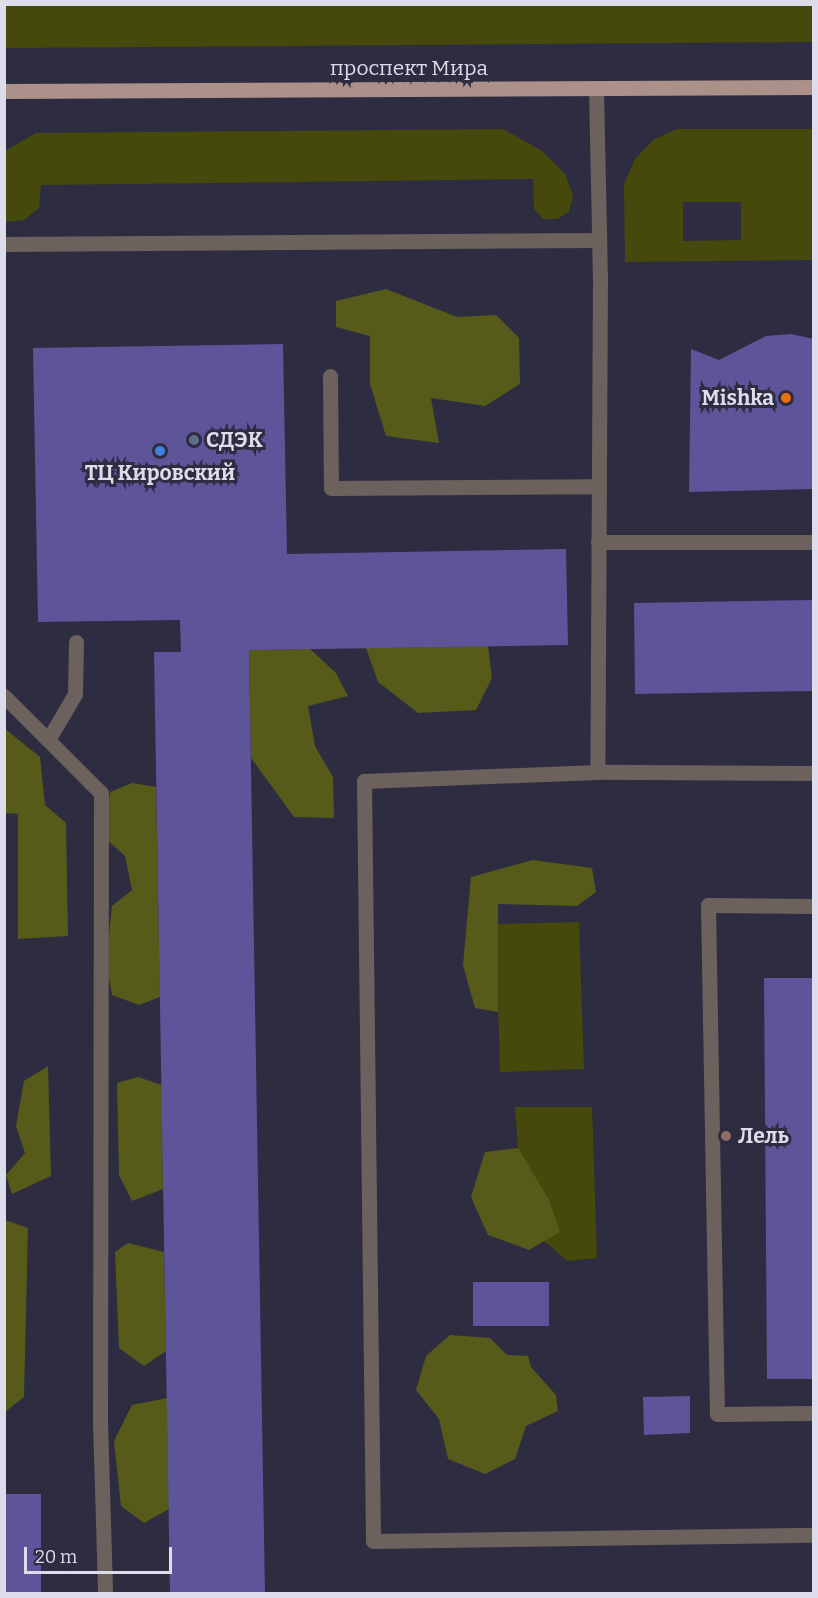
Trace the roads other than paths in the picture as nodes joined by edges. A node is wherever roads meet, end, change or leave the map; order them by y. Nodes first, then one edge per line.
1 (813, 87) edge
2 (596, 89) junction
3 (4, 91) edge
4 (599, 240) junction
5 (4, 244) edge
6 (330, 376) dead end
7 (599, 486) junction
8 (598, 542) junction
9 (813, 542) edge
10 (76, 642) dead end
11 (4, 696) edge
12 (48, 740) junction
13 (597, 772) junction
14 (813, 773) edge
15 (813, 906) edge
16 (813, 1413) edge
17 (813, 1535) edge
18 (105, 1593) edge

1 - 2 main road, проспект Мира
2 - 3 main road, проспект Мира
2 - 4 lane
4 - 5 lane
4 - 7 lane
6 - 7 lane
7 - 8 lane
8 - 9 lane
8 - 13 lane
10 - 12 lane
11 - 12 lane
12 - 18 lane
13 - 14 lane
13 - 17 lane
15 - 16 lane

